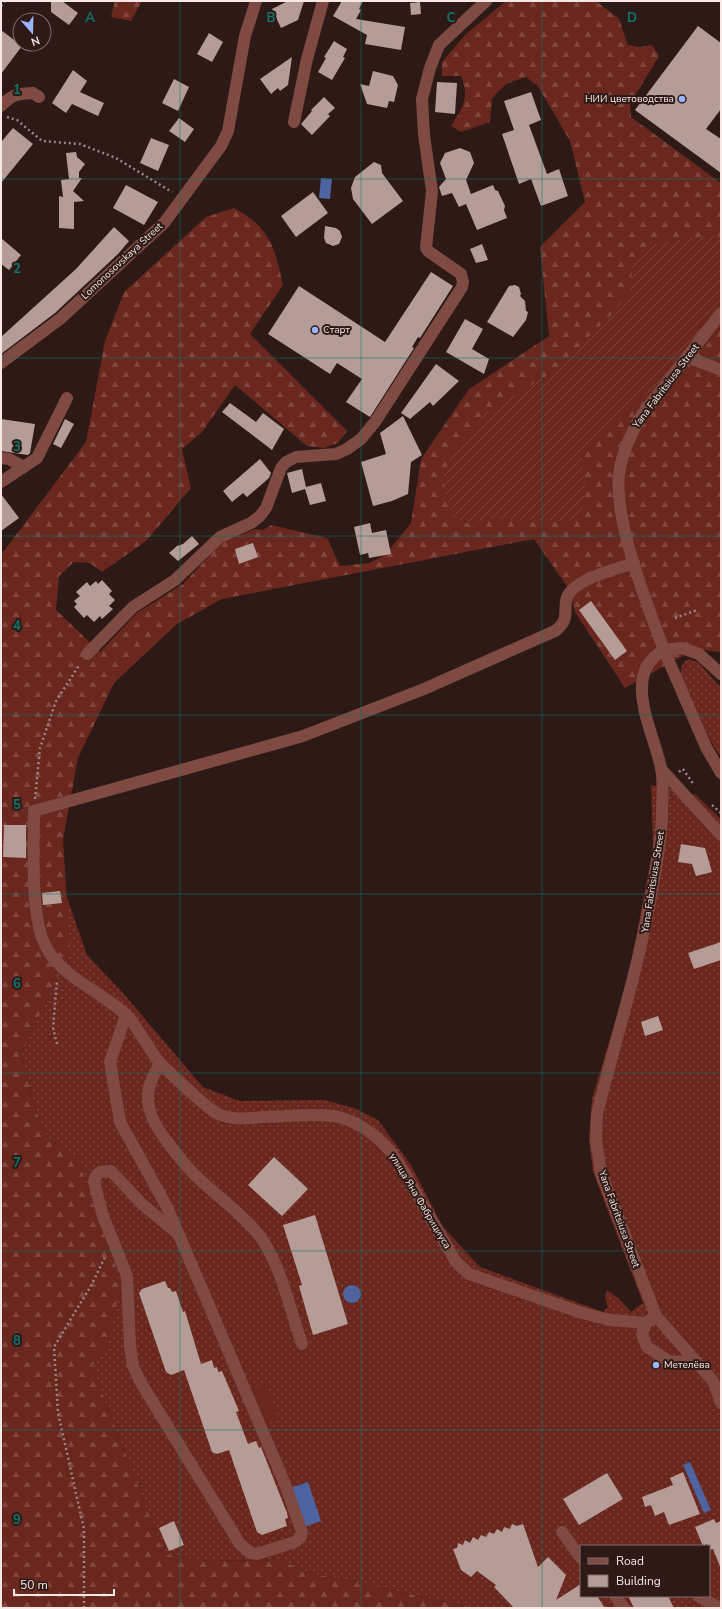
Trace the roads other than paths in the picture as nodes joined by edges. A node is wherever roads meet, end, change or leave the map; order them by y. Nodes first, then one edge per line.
1 (256, 1) edge
2 (323, 1) edge
3 (486, 1) edge
4 (39, 97) dead end
5 (1, 106) edge
6 (294, 122) dead end
7 (721, 313) edge
8 (721, 319) edge
9 (702, 338) junction
10 (687, 357) junction
11 (1, 363) edge
12 (721, 370) edge
13 (68, 398) dead end
14 (1, 458) edge
15 (24, 467) junction
16 (1, 482) edge
17 (634, 563) junction
18 (664, 650) junction
19 (87, 654) road end
20 (721, 674) edge
21 (661, 769) junction
22 (721, 773) edge
23 (721, 835) edge
24 (126, 1015) junction
25 (160, 1063) junction
26 (178, 1234) junction
27 (651, 1319) junction
28 (302, 1344) dead end
29 (695, 1360) junction
30 (721, 1403) edge
31 (562, 1532) dead end
32 (580, 1557) edge
33 (616, 1597) edge
34 (700, 1597) edge
35 (624, 1608) edge
36 (720, 1608) edge

1 - 11 street, Lomonosovskaya Street
2 - 6 street
3 - 19 street
4 - 5 street
7 - 9 street, Yana Fabritsiusa Street
8 - 9 street
9 - 10 street, Yana Fabritsiusa Street
10 - 12 street
10 - 17 street, Yana Fabritsiusa Street
13 - 15 street
14 - 15 street
15 - 16 street
17 - 18 street, Yana Fabritsiusa Street
17 - 24 street, улица Яна Фабрициуса
18 - 20 street
18 - 21 street, Yana Fabritsiusa Street
18 - 22 street
21 - 23 street
21 - 27 street, Yana Fabritsiusa Street
24 - 25 street, улица Яна Фабрициуса
24 - 26 street
25 - 27 street, улица Яна Фабрициуса
25 - 28 street
26 - 26 street
27 - 29 street
27 - 29 street
29 - 30 street
31 - 32 street
33 - 35 street
34 - 36 street

